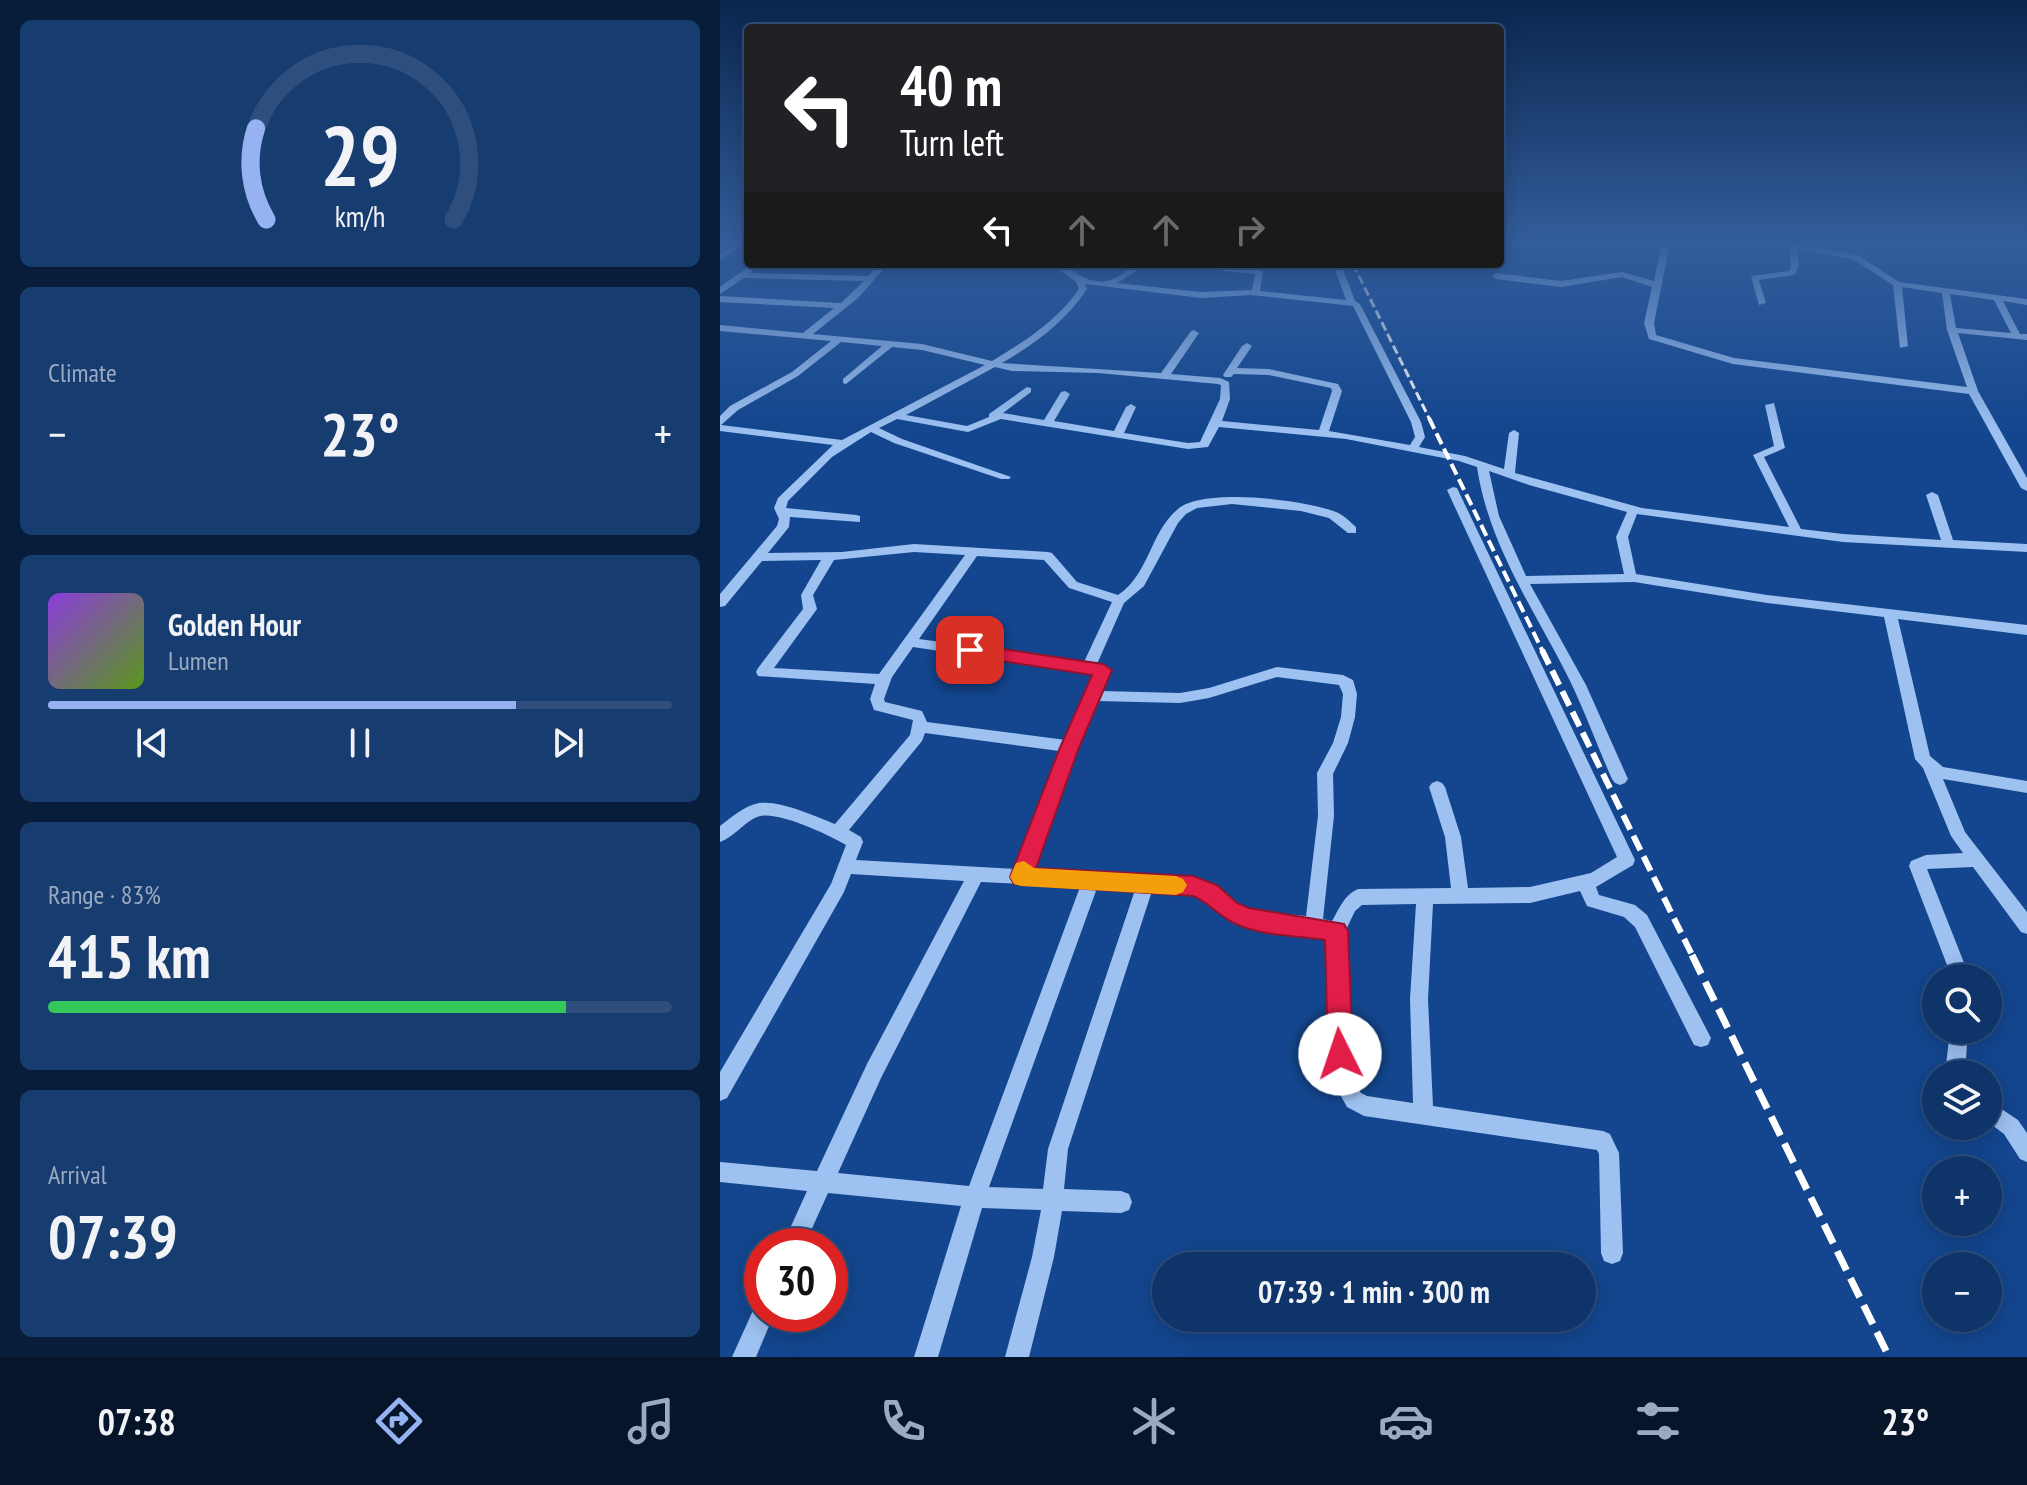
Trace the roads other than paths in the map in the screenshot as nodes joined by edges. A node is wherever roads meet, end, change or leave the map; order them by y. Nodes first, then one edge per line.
1 (843, 306) edge
2 (1072, 306) edge
3 (1356, 306) edge
4 (1652, 306) edge
5 (1899, 306) edge
6 (1948, 306) edge
7 (2002, 306) edge
8 (720, 328) edge
9 (1952, 330) junction
10 (1194, 333) dead end
11 (805, 336) junction
12 (2022, 337) edge
13 (838, 340) junction
14 (889, 345) junction
15 (1247, 346) dead end
16 (1903, 346) dead end
17 (990, 365) junction
18 (1164, 376) junction
19 (1227, 376) junction
20 (846, 381) dead end
21 (1027, 390) dead end
22 (1973, 391) junction
23 (1065, 394) dead end
24 (1770, 405) dead end
25 (1131, 407) dead end
26 (897, 416) junction
27 (993, 416) junction
28 (1216, 422) junction
29 (1047, 424) junction
30 (720, 425) edge
31 (872, 429) junction
32 (1323, 433) junction
33 (1514, 433) dead end
34 (1117, 435) junction
35 (844, 443) junction
36 (1412, 450) junction
37 (1482, 465) junction
38 (1509, 475) junction
39 (1005, 477) dead end
40 (2027, 488) edge
41 (1453, 490) dead end
42 (1932, 495) dead end
43 (1633, 511) junction
44 (783, 513) junction
45 (856, 519) dead end
46 (1352, 530) dead end
47 (1797, 532) junction
48 (1949, 545) junction
49 (2027, 548) edge
50 (975, 550) junction
51 (830, 556) junction
52 (758, 557) junction
53 (1631, 578) junction
54 (1525, 580) junction
55 (1119, 600) junction
56 (720, 603) edge
57 (1890, 613) junction
58 (2027, 630) edge
59 (910, 642) junction
60 (1089, 667) junction
61 (883, 679) junction
62 (1093, 696) junction
63 (920, 727) junction
64 (1069, 750) junction
65 (1930, 766) junction
66 (1620, 779) dead end
67 (1437, 787) dead end
68 (2027, 787) edge
69 (838, 832) junction
70 (720, 835) edge
71 (1976, 860) junction
72 (848, 867) junction
73 (976, 874) junction
74 (1021, 877) junction
75 (1091, 881) junction
76 (1582, 883) junction
77 (1146, 884) junction
78 (1425, 896) junction
79 (1461, 896) junction
80 (1314, 926) junction
81 (2027, 926) edge
82 (1336, 931) junction
83 (1956, 964) edge
84 (1701, 1038) dead end
85 (720, 1091) edge
86 (1423, 1114) junction
87 (2002, 1120) edge
88 (2027, 1152) edge
89 (720, 1172) edge
90 (822, 1180) junction
91 (975, 1197) junction
92 (1051, 1200) junction
93 (1121, 1202) dead end
94 (801, 1228) edge
95 (1612, 1253) dead end
96 (755, 1332) edge
97 (744, 1357) edge
98 (926, 1357) edge
99 (1017, 1357) edge

1 - 11 street
2 - 17 street
3 - 36 street
4 - 22 street
5 - 16 street
6 - 9 street
7 - 12 street
8 - 11 street
9 - 12 street
9 - 22 street
10 - 18 street
11 - 13 street
13 - 14 street
13 - 30 street
14 - 17 street
14 - 20 street
15 - 19 street
17 - 18 street
17 - 26 street
18 - 19 street
19 - 28 street
19 - 32 street
21 - 27 street
22 - 40 street
23 - 29 street
24 - 47 street
25 - 34 street
26 - 27 street
26 - 31 street
27 - 29 street
28 - 32 street
28 - 34 street
29 - 34 street
30 - 35 street
31 - 35 street
31 - 39 street
32 - 36 street
33 - 38 street
35 - 44 street
36 - 37 street
37 - 38 street
37 - 54 street
38 - 43 street
41 - 76 street
42 - 48 street
43 - 47 street
43 - 53 street
44 - 45 street
44 - 52 street
46 - 55 street
47 - 48 street
48 - 49 street
50 - 51 street
50 - 55 street
50 - 59 street
51 - 52 street
51 - 61 street
52 - 56 street
53 - 54 street
53 - 57 street
54 - 66 street
55 - 60 street
57 - 58 street
57 - 65 street
59 - 60 street
59 - 61 street
60 - 62 street
61 - 63 street
62 - 64 street
62 - 80 street
63 - 64 street
63 - 69 street
64 - 74 street
65 - 68 street
65 - 71 street
67 - 79 street
69 - 70 street
69 - 72 street
71 - 81 street
71 - 83 street
72 - 73 street
72 - 85 street
73 - 74 street
73 - 90 street
74 - 75 street
75 - 77 street
75 - 91 street
76 - 79 street
76 - 84 street
77 - 80 street
77 - 92 street
78 - 79 street
78 - 82 street
78 - 86 street
80 - 82 street
82 - 86 street
86 - 95 street
87 - 88 street
89 - 90 street
90 - 91 street
90 - 94 street
91 - 92 street
91 - 98 street
92 - 93 street
92 - 99 street
96 - 97 street

